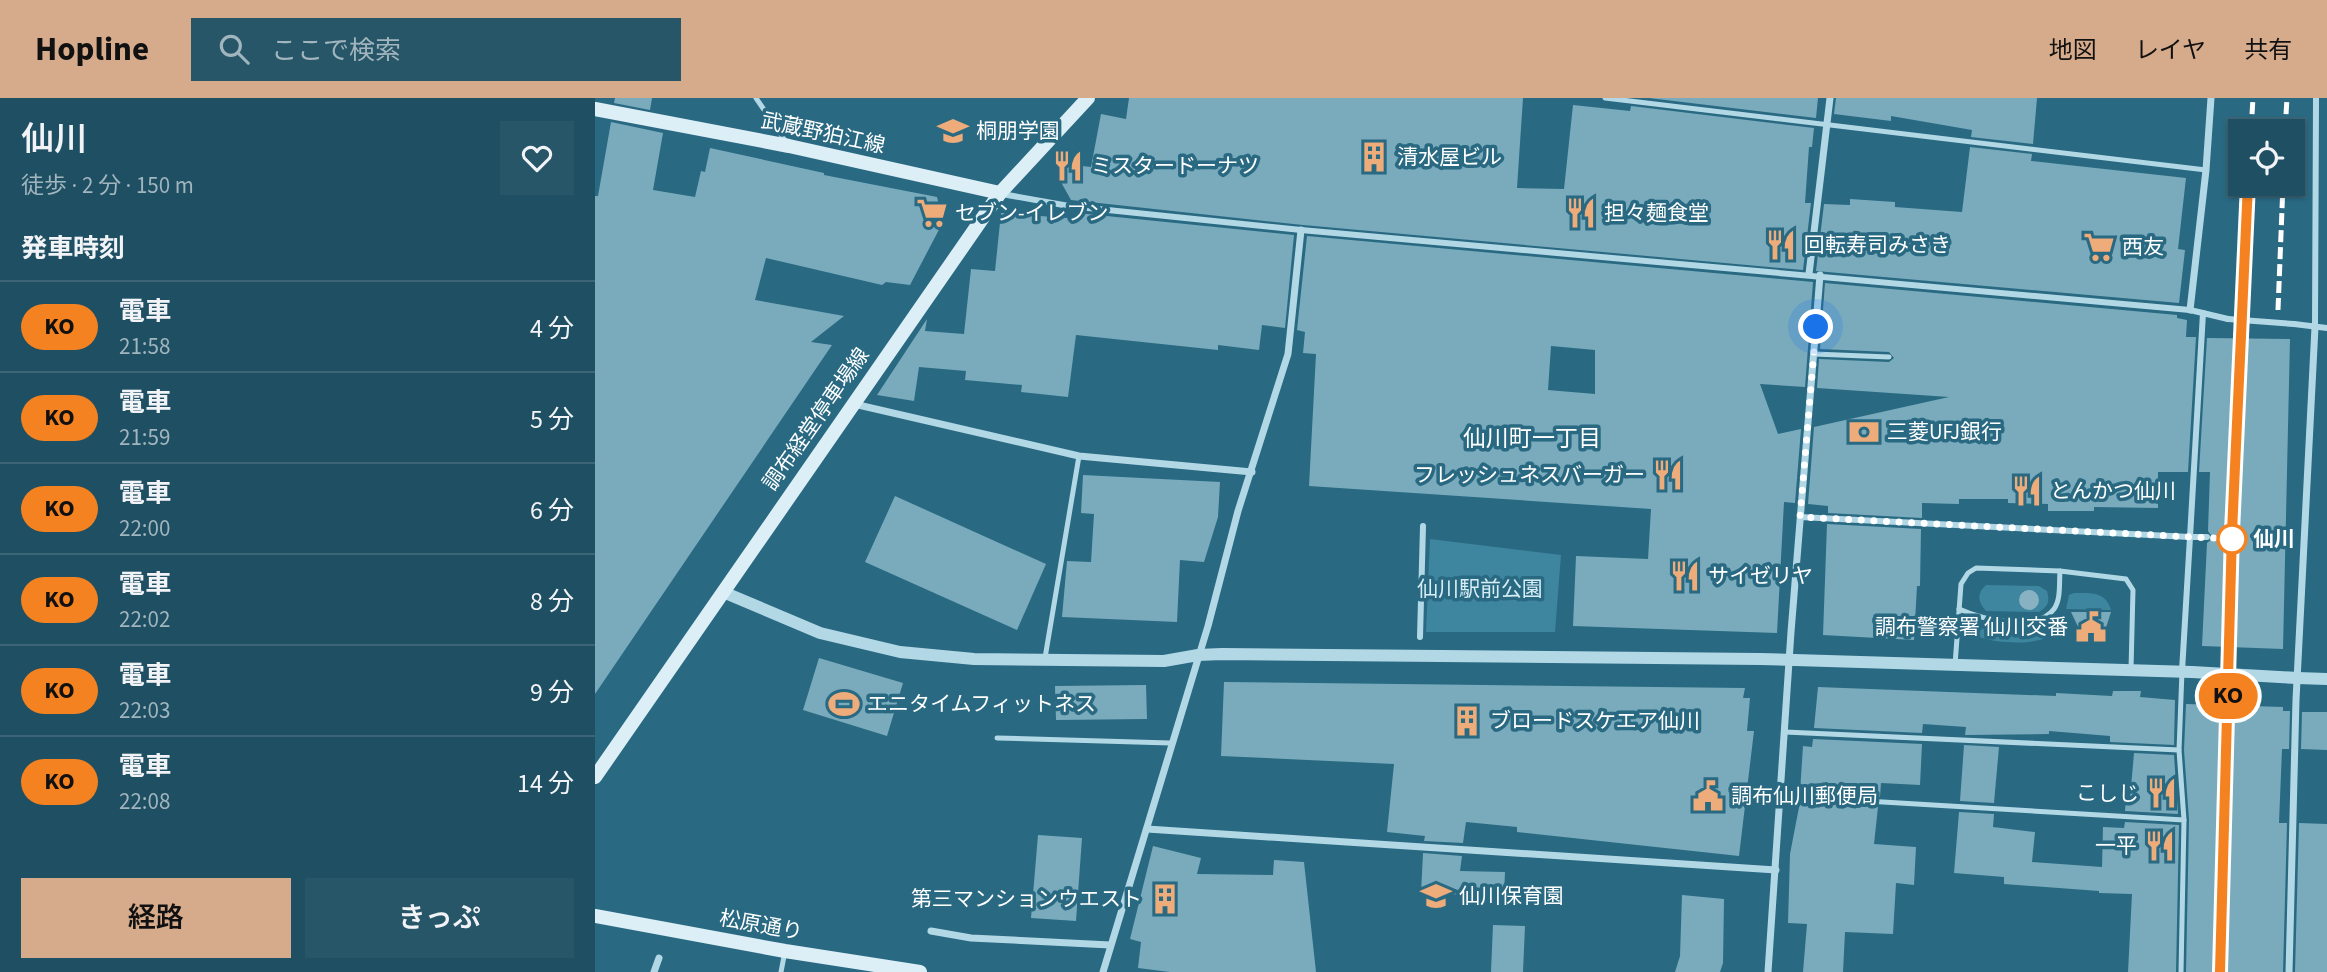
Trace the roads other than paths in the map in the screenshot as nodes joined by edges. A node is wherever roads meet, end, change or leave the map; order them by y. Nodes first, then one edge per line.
1 (756, 98) edge
2 (1088, 98) edge
3 (1605, 98) edge
4 (1830, 98) edge
5 (2211, 98) edge
6 (2316, 98) edge
7 (595, 109) edge
8 (1826, 126) junction
9 (789, 146) junction
10 (2206, 170) junction
11 (1000, 193) junction
12 (1301, 230) junction
13 (1809, 274) junction
14 (1820, 275) junction
15 (2190, 310) junction
16 (2203, 313) junction
17 (2315, 327) junction
18 (2327, 328) edge
19 (1814, 354) junction
20 (1889, 356) dead end
21 (852, 403) junction
22 (1079, 456) junction
23 (1252, 472) junction
24 (1800, 517) junction
25 (1423, 526) dead end
26 (2190, 537) junction
27 (2207, 537) dead end
28 (2060, 571) junction
29 (723, 592) junction
30 (1959, 609) junction
31 (1420, 636) dead end
32 (1198, 655) junction
33 (1045, 658) junction
34 (1789, 660) junction
35 (1955, 665) junction
36 (2131, 669) junction
37 (2187, 671) junction
38 (2297, 678) junction
39 (2327, 680) edge
40 (1785, 732) junction
41 (997, 738) dead end
42 (1170, 743) junction
43 (2179, 750) junction
44 (595, 777) edge
45 (1781, 796) junction
46 (2184, 820) junction
47 (1147, 829) junction
48 (1776, 870) junction
49 (595, 916) edge
50 (931, 931) dead end
51 (1110, 945) junction
52 (785, 951) junction
53 (659, 958) dead end
54 (654, 972) edge
55 (781, 972) edge
56 (920, 972) edge
57 (1103, 972) edge
58 (1768, 972) edge
59 (2181, 972) edge
60 (2289, 972) edge

1 - 9 lane
2 - 11 main road, 調布経堂停車場線
3 - 8 lane
4 - 8 street
5 - 10 street
6 - 17 street
7 - 9 main road, 武蔵野狛江線
8 - 10 lane
8 - 13 street
9 - 11 main road, 武蔵野狛江線
10 - 15 street
11 - 12 street
11 - 21 main road, 調布経堂停車場線
12 - 13 street
12 - 23 street
13 - 14 street
14 - 15 street
14 - 19 street
15 - 16 street
16 - 17 street, bridge
16 - 26 street
17 - 18 street
17 - 38 street
19 - 20 lane
19 - 24 street
21 - 22 street
21 - 29 main road, 調布経堂停車場線
22 - 23 street
22 - 33 lane
23 - 32 street
24 - 26 street
24 - 34 street
25 - 31 street
26 - 27 street
26 - 37 street
28 - 30 lane
28 - 30 lane
28 - 36 lane
29 - 33 street
29 - 44 main road, 調布経堂停車場線
30 - 35 lane
32 - 33 street
32 - 34 street
32 - 42 street
34 - 35 street
34 - 40 street
35 - 36 street
36 - 37 street
37 - 38 street, bridge
37 - 43 lane
38 - 39 street
38 - 60 street
40 - 43 lane
40 - 45 street
41 - 42 lane
42 - 47 street
43 - 46 lane
45 - 46 lane
45 - 48 street
46 - 59 lane
47 - 48 street
47 - 51 street
48 - 58 street
49 - 52 main road, 松原通り
50 - 51 street
51 - 57 street
52 - 55 lane
52 - 56 main road, 松原通り
53 - 54 street

